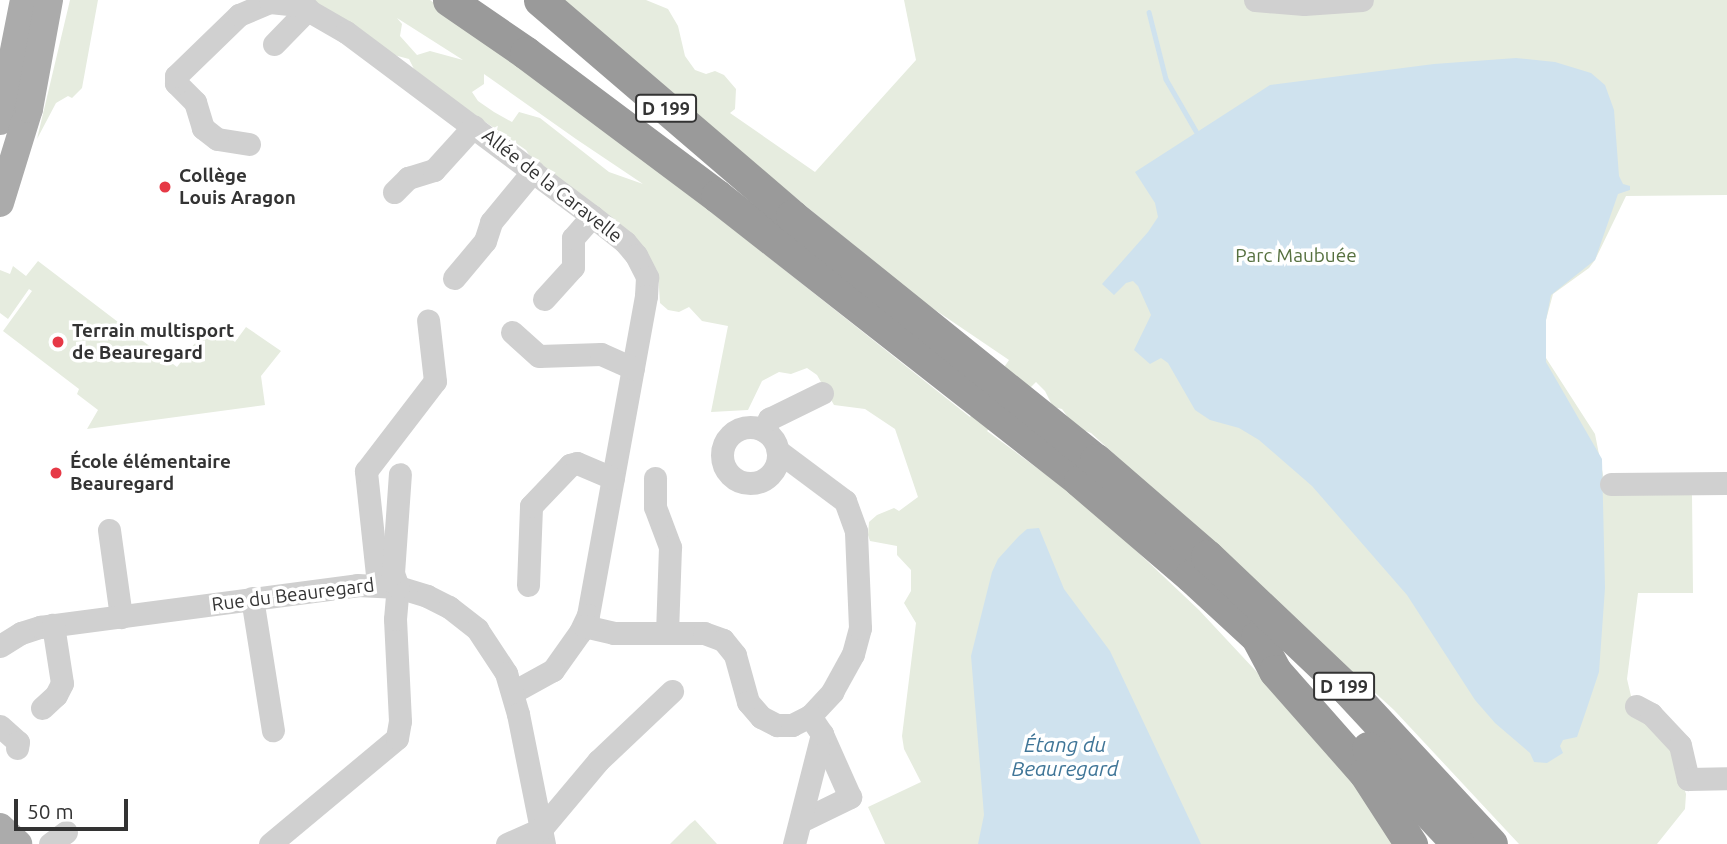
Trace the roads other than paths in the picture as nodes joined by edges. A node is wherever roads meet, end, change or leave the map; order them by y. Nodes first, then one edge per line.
1 (24, 0) edge
2 (49, 0) edge
3 (449, 0) edge
4 (540, 0) edge
5 (1255, 0) edge
6 (1362, 0) edge
7 (309, 9) junction
8 (275, 44) dead end
9 (0, 121) edge
10 (474, 126) junction
11 (249, 144) dead end
12 (533, 171) junction
13 (394, 192) dead end
14 (0, 203) edge
15 (592, 216) junction
16 (454, 278) dead end
17 (544, 299) dead end
18 (428, 320) dead end
19 (512, 332) dead end
20 (633, 368) junction
21 (976, 381) junction
22 (822, 393) dead end
23 (1015, 412) junction
24 (765, 431) junction
25 (778, 451) junction
26 (400, 474) dead end
27 (613, 478) junction
28 (655, 478) dead end
29 (1727, 483) edge
30 (1611, 484) dead end
31 (116, 529) dead end
32 (388, 585) junction
33 (528, 585) dead end
34 (252, 598) junction
35 (127, 616) junction
36 (54, 625) junction
37 (584, 626) junction
38 (667, 632) junction
39 (1257, 637) junction
40 (0, 646) edge
41 (672, 691) dead end
42 (513, 692) junction
43 (1636, 706) dead end
44 (41, 708) dead end
45 (816, 725) junction
46 (0, 726) edge
47 (273, 730) dead end
48 (17, 748) dead end
49 (1727, 778) edge
50 (801, 821) junction
51 (0, 827) edge
52 (543, 836) edge
53 (1474, 837) edge
54 (18, 844) edge
55 (270, 844) edge
56 (507, 844) edge
57 (794, 844) edge
58 (1411, 844) edge
59 (1505, 844) edge

1 - 9 main road
2 - 14 main road
3 - 21 highway, D 199
4 - 21 highway, D 199
5 - 6 street
7 - 8 street
7 - 10 street, Allée de la Caravelle
7 - 11 street, Allée de la Caravelle
10 - 12 street, Allée de la Caravelle
10 - 13 street
12 - 15 street, Allée de la Caravelle
12 - 16 street
15 - 17 street
15 - 20 street, Allée de la Caravelle
18 - 32 street
19 - 20 street
20 - 27 street, Allée de la Caravelle
21 - 23 highway, D 199
22 - 24 street
23 - 39 highway, D 199
23 - 53 highway, D 199
24 - 25 street
24 - 25 street
25 - 45 street
26 - 32 street
27 - 33 street
27 - 37 street, Allée de la Caravelle
28 - 38 street
29 - 30 street
31 - 35 street
32 - 34 street, Rue du Beauregard
32 - 42 street, Rue du Beauregard
32 - 55 street
34 - 35 street, Rue du Beauregard
34 - 47 street
35 - 36 street, Rue du Beauregard
36 - 40 street, Rue du Beauregard
36 - 44 street
37 - 38 street
37 - 42 street, Allée de la Caravelle
38 - 45 street
39 - 53 highway, D 199
39 - 58 highway
41 - 52 street
42 - 52 street, Rue du Beauregard
43 - 49 street
45 - 50 street
45 - 50 street
46 - 48 street
50 - 57 street
51 - 54 main road
52 - 56 street
53 - 59 highway

